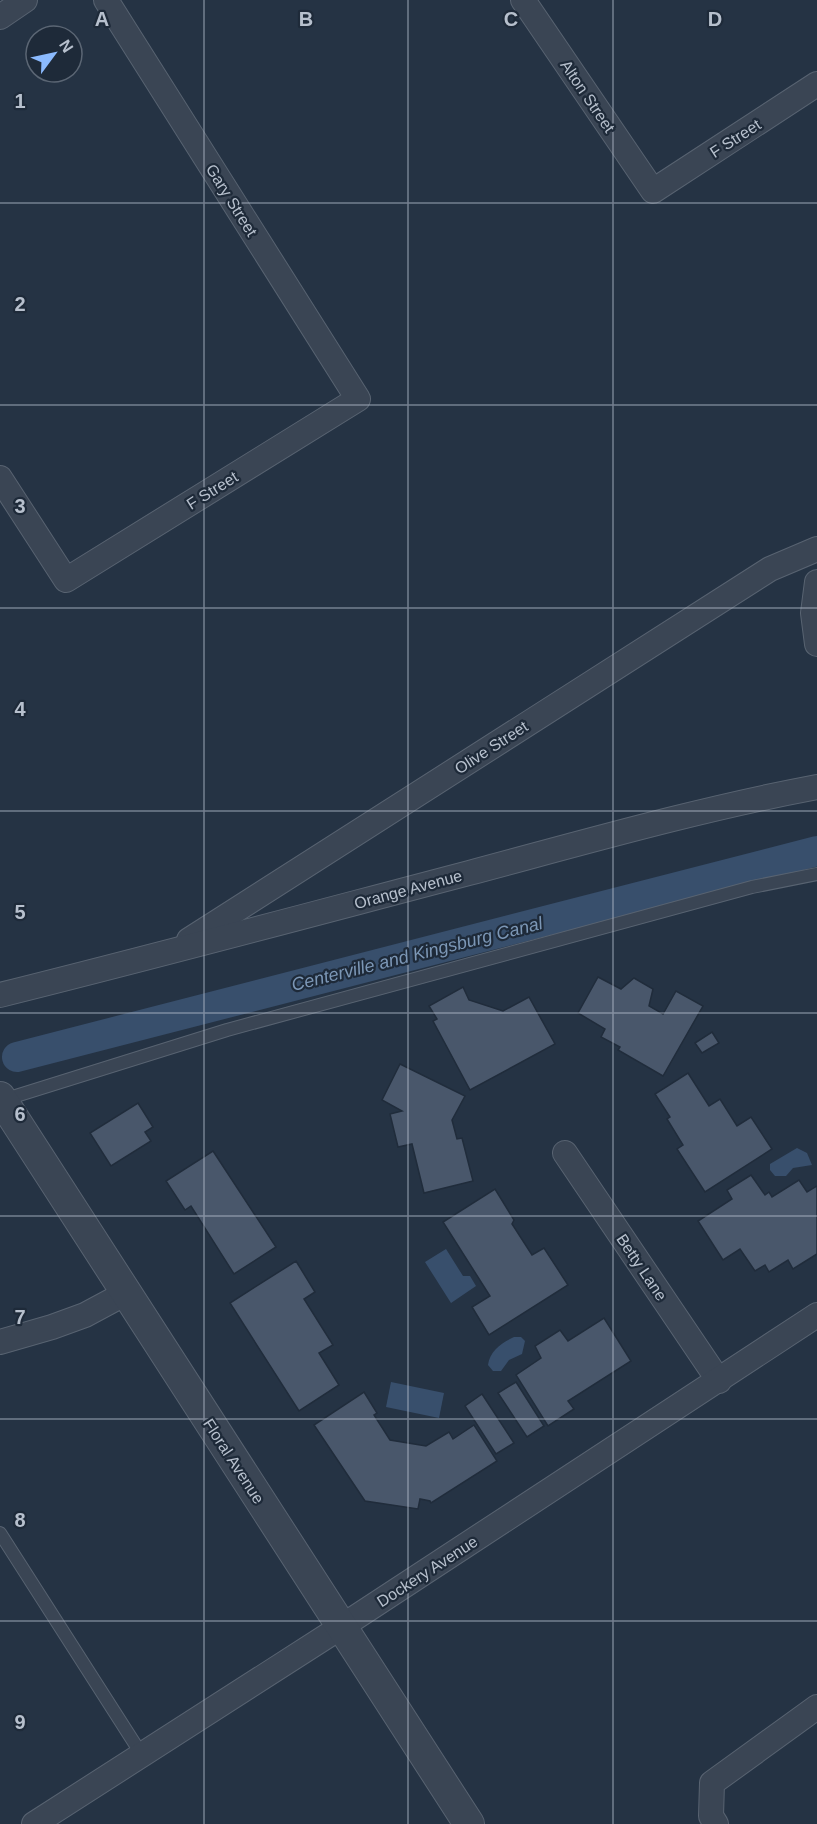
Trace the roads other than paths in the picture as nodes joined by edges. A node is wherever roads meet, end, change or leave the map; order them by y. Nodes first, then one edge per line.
1 (25, 0) edge
2 (106, 0) edge
3 (523, 0) edge
4 (0, 17) edge
5 (817, 84) edge
6 (652, 191) joint
7 (358, 399) joint
8 (0, 478) edge
9 (817, 549) edge
10 (817, 582) edge
11 (817, 644) edge
12 (817, 787) edge
13 (817, 874) edge
14 (169, 953) junction
15 (0, 995) edge
16 (1, 1099) edge
17 (565, 1153) dead end
18 (126, 1293) junction
19 (817, 1315) edge
20 (0, 1342) edge
21 (719, 1381) junction
22 (0, 1533) edge
23 (341, 1627) junction
24 (817, 1707) edge
25 (142, 1755) junction
26 (34, 1824) edge
27 (469, 1824) edge
28 (716, 1824) edge

1 - 4 street
2 - 7 street, Gary Street
3 - 6 street, Alton Street
5 - 6 street, F Street
7 - 8 street, F Street
9 - 14 street, Olive Street
10 - 11 street
12 - 14 street, Orange Avenue
13 - 16 lane
14 - 15 street, Orange Avenue
16 - 18 street, Floral Avenue
17 - 21 street, Betty Lane
18 - 20 street
18 - 23 street, Floral Avenue
19 - 21 street, Dockery Avenue
21 - 23 street, Dockery Avenue
22 - 25 lane
23 - 25 street, Dockery Avenue
23 - 27 street, Floral Avenue
24 - 28 street
25 - 26 street, Dockery Avenue

